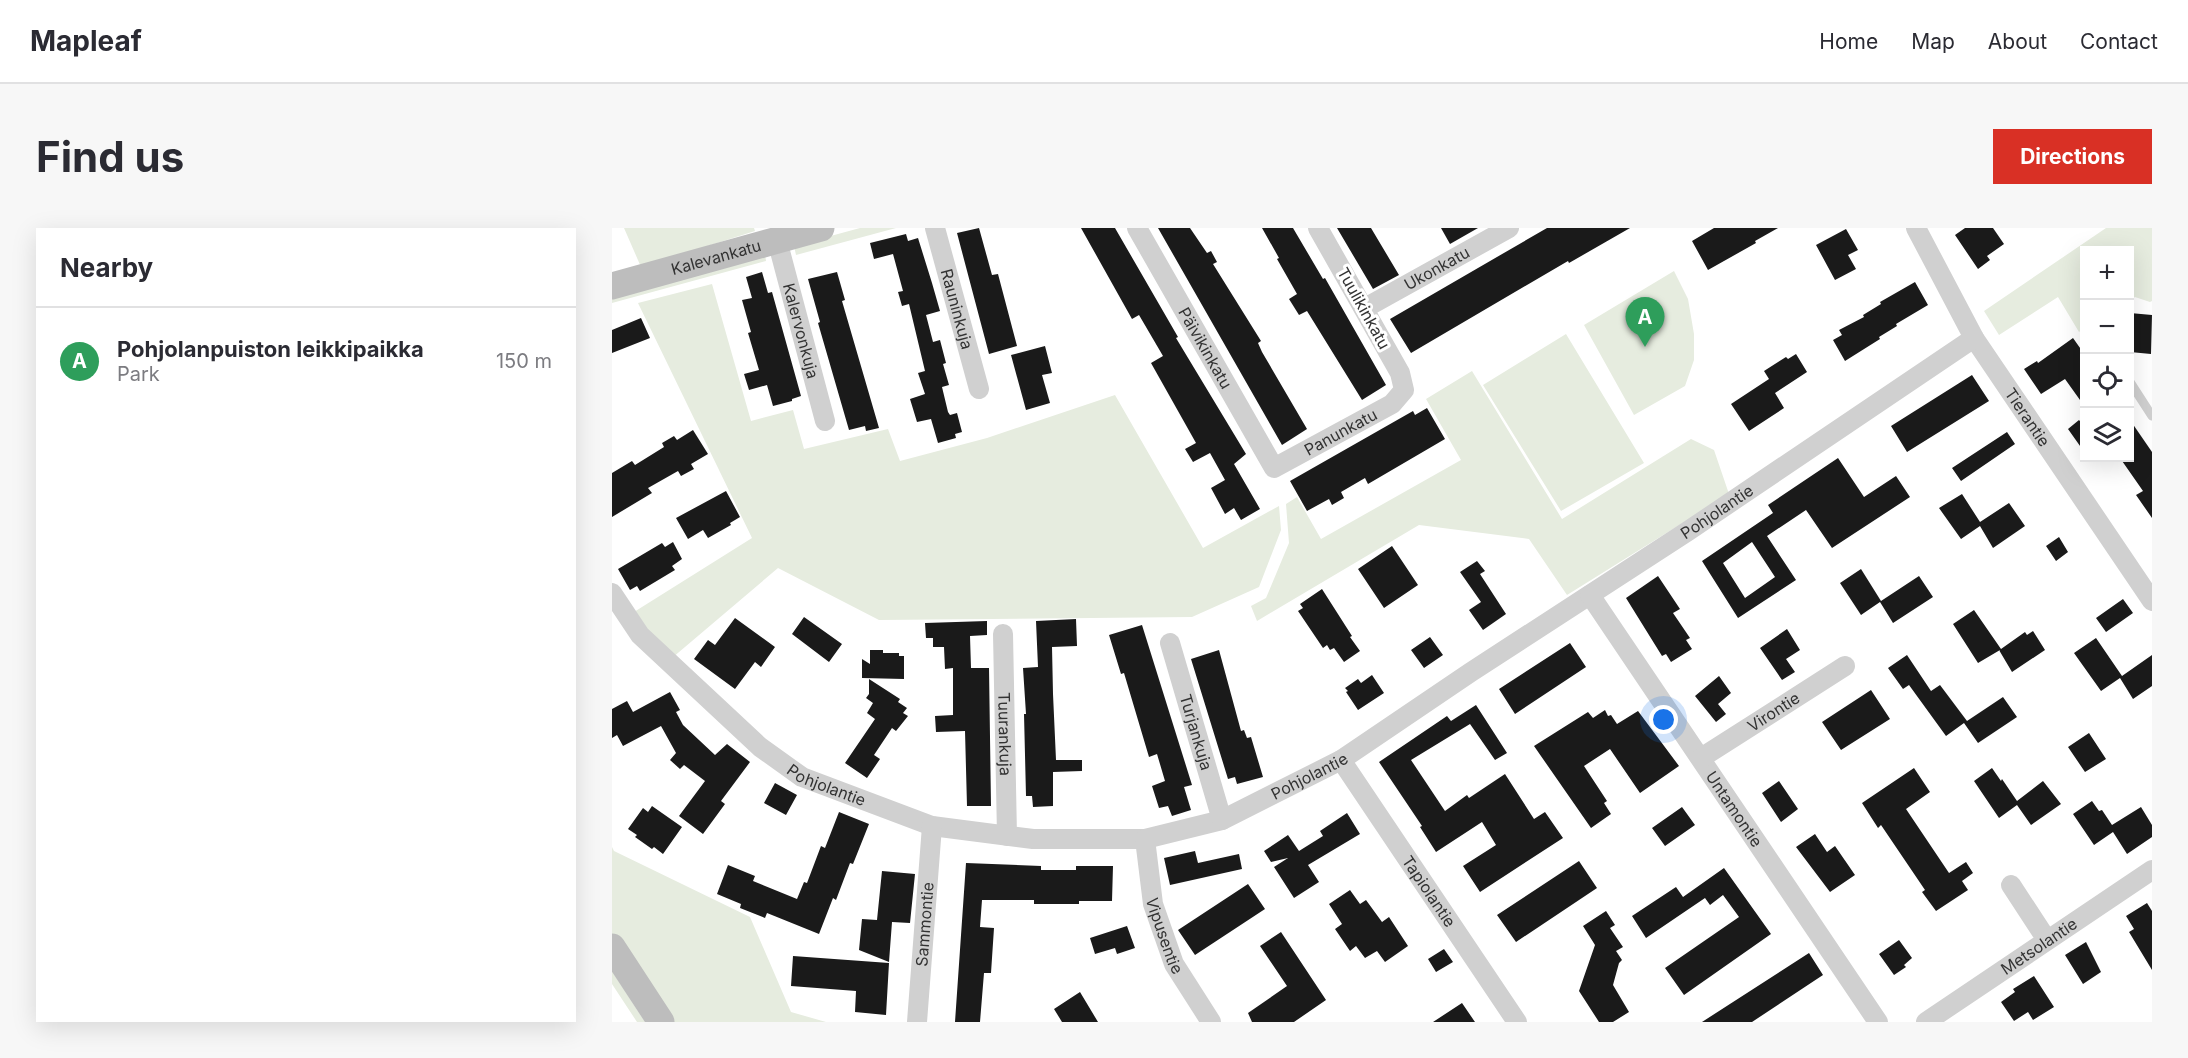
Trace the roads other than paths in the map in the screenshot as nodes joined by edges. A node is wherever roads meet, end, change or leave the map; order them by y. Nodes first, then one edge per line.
1 (821, 228) edge
2 (935, 228) edge
3 (1137, 228) edge
4 (1318, 228) edge
5 (1916, 228) edge
6 (1501, 230) edge
7 (777, 240) junction
8 (612, 286) edge
9 (1365, 308) junction
10 (1974, 338) junction
11 (2134, 388) edge
12 (979, 389) dead end
13 (1404, 390) joint
14 (2152, 416) edge
15 (825, 421) dead end
16 (1274, 468) joint
17 (612, 593) edge
18 (1590, 595) junction
19 (2152, 601) edge
20 (1003, 634) dead end
21 (1170, 643) dead end
22 (1845, 666) dead end
23 (1701, 758) junction
24 (1341, 760) junction
25 (1222, 820) junction
26 (932, 826) junction
27 (1007, 836) junction
28 (1144, 839) junction
29 (2152, 870) edge
30 (2011, 885) dead end
31 (2047, 940) junction
32 (612, 947) edge
33 (661, 1022) edge
34 (917, 1022) edge
35 (1211, 1022) edge
36 (1517, 1022) edge
37 (1878, 1022) edge
38 (1926, 1022) edge

1 - 7 street, Kalevankatu
2 - 12 street, Rauninkuja
3 - 16 street, Päivikinkatu
4 - 9 street, Tuulikinkatu
5 - 10 street, Tierantie
6 - 9 street, Ukonkatu
7 - 8 street, Kalevankatu
7 - 15 street, Kalervonkuja
9 - 13 street, Tuulikinkatu
10 - 18 street, Pohjolantie
10 - 19 street, Tierantie
11 - 14 lane
13 - 16 street, Panunkatu
17 - 26 street, Pohjolantie
18 - 23 street, Untamontie
18 - 24 street, Pohjolantie
20 - 27 street, Tuurankuja
21 - 25 street, Turjankuja
22 - 23 street, Virontie
23 - 37 street, Untamontie
24 - 25 street, Pohjolantie
24 - 36 street, Tapiolantie
25 - 28 street, Pohjolantie
26 - 27 street, Pohjolantie
26 - 34 street, Sammontie
27 - 28 street, Pohjolantie
28 - 35 street, Vipusentie
29 - 31 street, Metsolantie
30 - 31 street
31 - 38 street, Metsolantie
32 - 33 street

